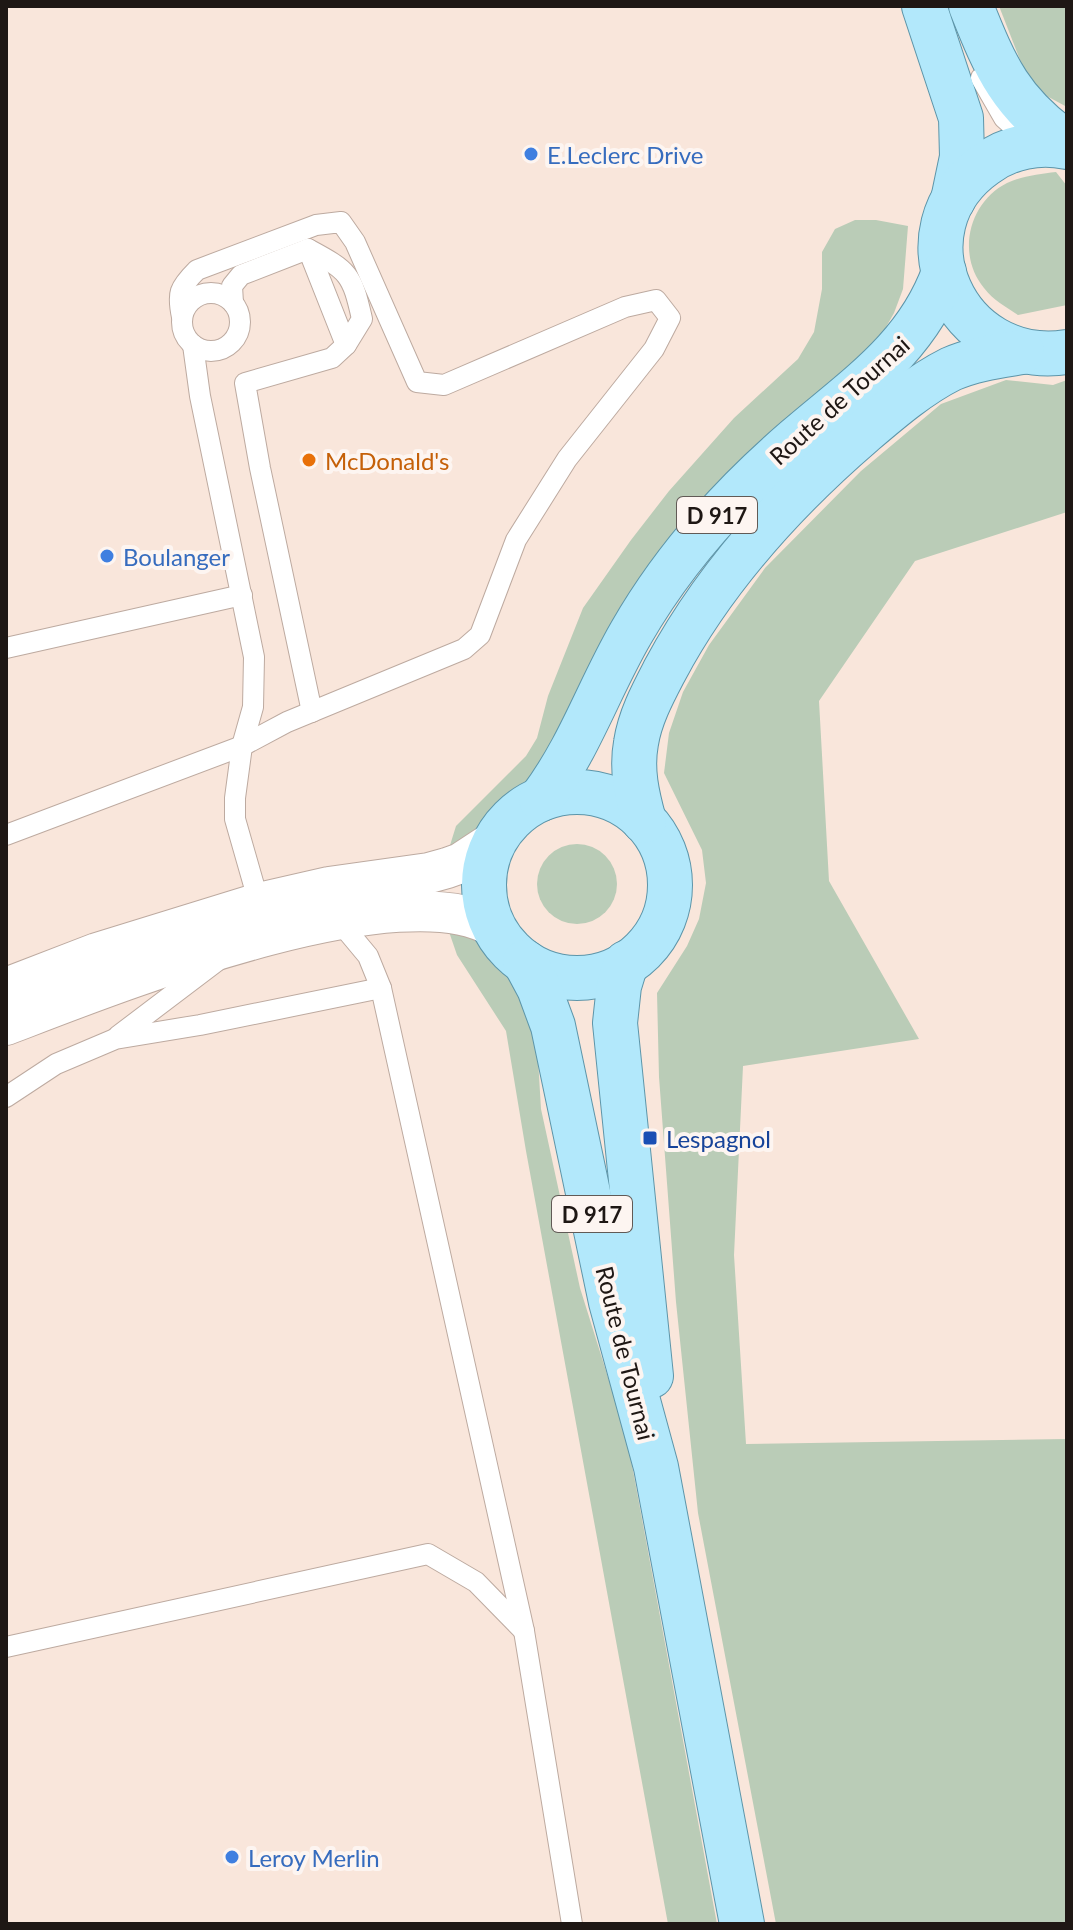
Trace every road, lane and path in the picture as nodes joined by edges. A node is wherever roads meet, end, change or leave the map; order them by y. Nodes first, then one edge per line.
1 (924, 6) edge
2 (954, 6) edge
3 (971, 6) edge
4 (1057, 145) edge
5 (953, 200) junction
6 (308, 249) junction
7 (944, 272) junction
8 (233, 303) junction
9 (182, 317) junction
10 (193, 345) junction
11 (346, 345) junction
12 (219, 349) junction
13 (1022, 352) junction
14 (1067, 352) edge
15 (200, 396) junction
16 (242, 595) junction
17 (6, 648) edge
18 (312, 712) junction
19 (242, 746) junction
20 (541, 799) junction
21 (644, 821) junction
22 (6, 835) edge
23 (496, 840) junction
24 (259, 903) junction
25 (338, 920) junction
26 (494, 927) junction
27 (241, 943) junction
28 (525, 962) junction
29 (626, 963) junction
30 (6, 988) edge
31 (381, 988) junction
32 (6, 1025) edge
33 (115, 1039) junction
34 (6, 1097) edge
35 (656, 1467) junction
36 (524, 1631) junction
37 (6, 1647) edge
38 (572, 1924) edge
39 (742, 1924) edge

1 - 5 main road, Route de Tournai
2 - 4 lane
3 - 4 main road
4 - 5 main road, Route de Tournai
5 - 7 main road, Route de Tournai
6 - 8 lane
6 - 11 lane
6 - 11 lane
7 - 13 main road, Route de Tournai
7 - 20 main road, Route de Tournai / D 917
8 - 9 lane
8 - 12 lane
9 - 10 lane
9 - 18 lane
10 - 12 lane
10 - 15 lane
11 - 18 lane
12 - 15 lane
13 - 14 main road, Route de Tournai
13 - 21 main road, Route de Tournai / D 917
15 - 16 lane
16 - 17 lane
16 - 19 lane
18 - 19 lane
19 - 22 lane
19 - 24 lane
20 - 21 main road, Route de Tournai
20 - 23 main road, Route de Tournai
21 - 29 main road, Route de Tournai
23 - 24 street
23 - 26 main road, Route de Tournai
24 - 30 street
25 - 26 street
25 - 27 street
25 - 31 lane
26 - 28 main road, Route de Tournai
27 - 32 street
27 - 33 lane
28 - 29 main road, Route de Tournai
28 - 35 main road, Route de Tournai / D 917
29 - 35 main road, Route de Tournai / D 917
31 - 33 lane
31 - 36 lane
33 - 34 lane
35 - 39 main road, Route de Tournai / D 917
36 - 37 lane
36 - 38 lane

